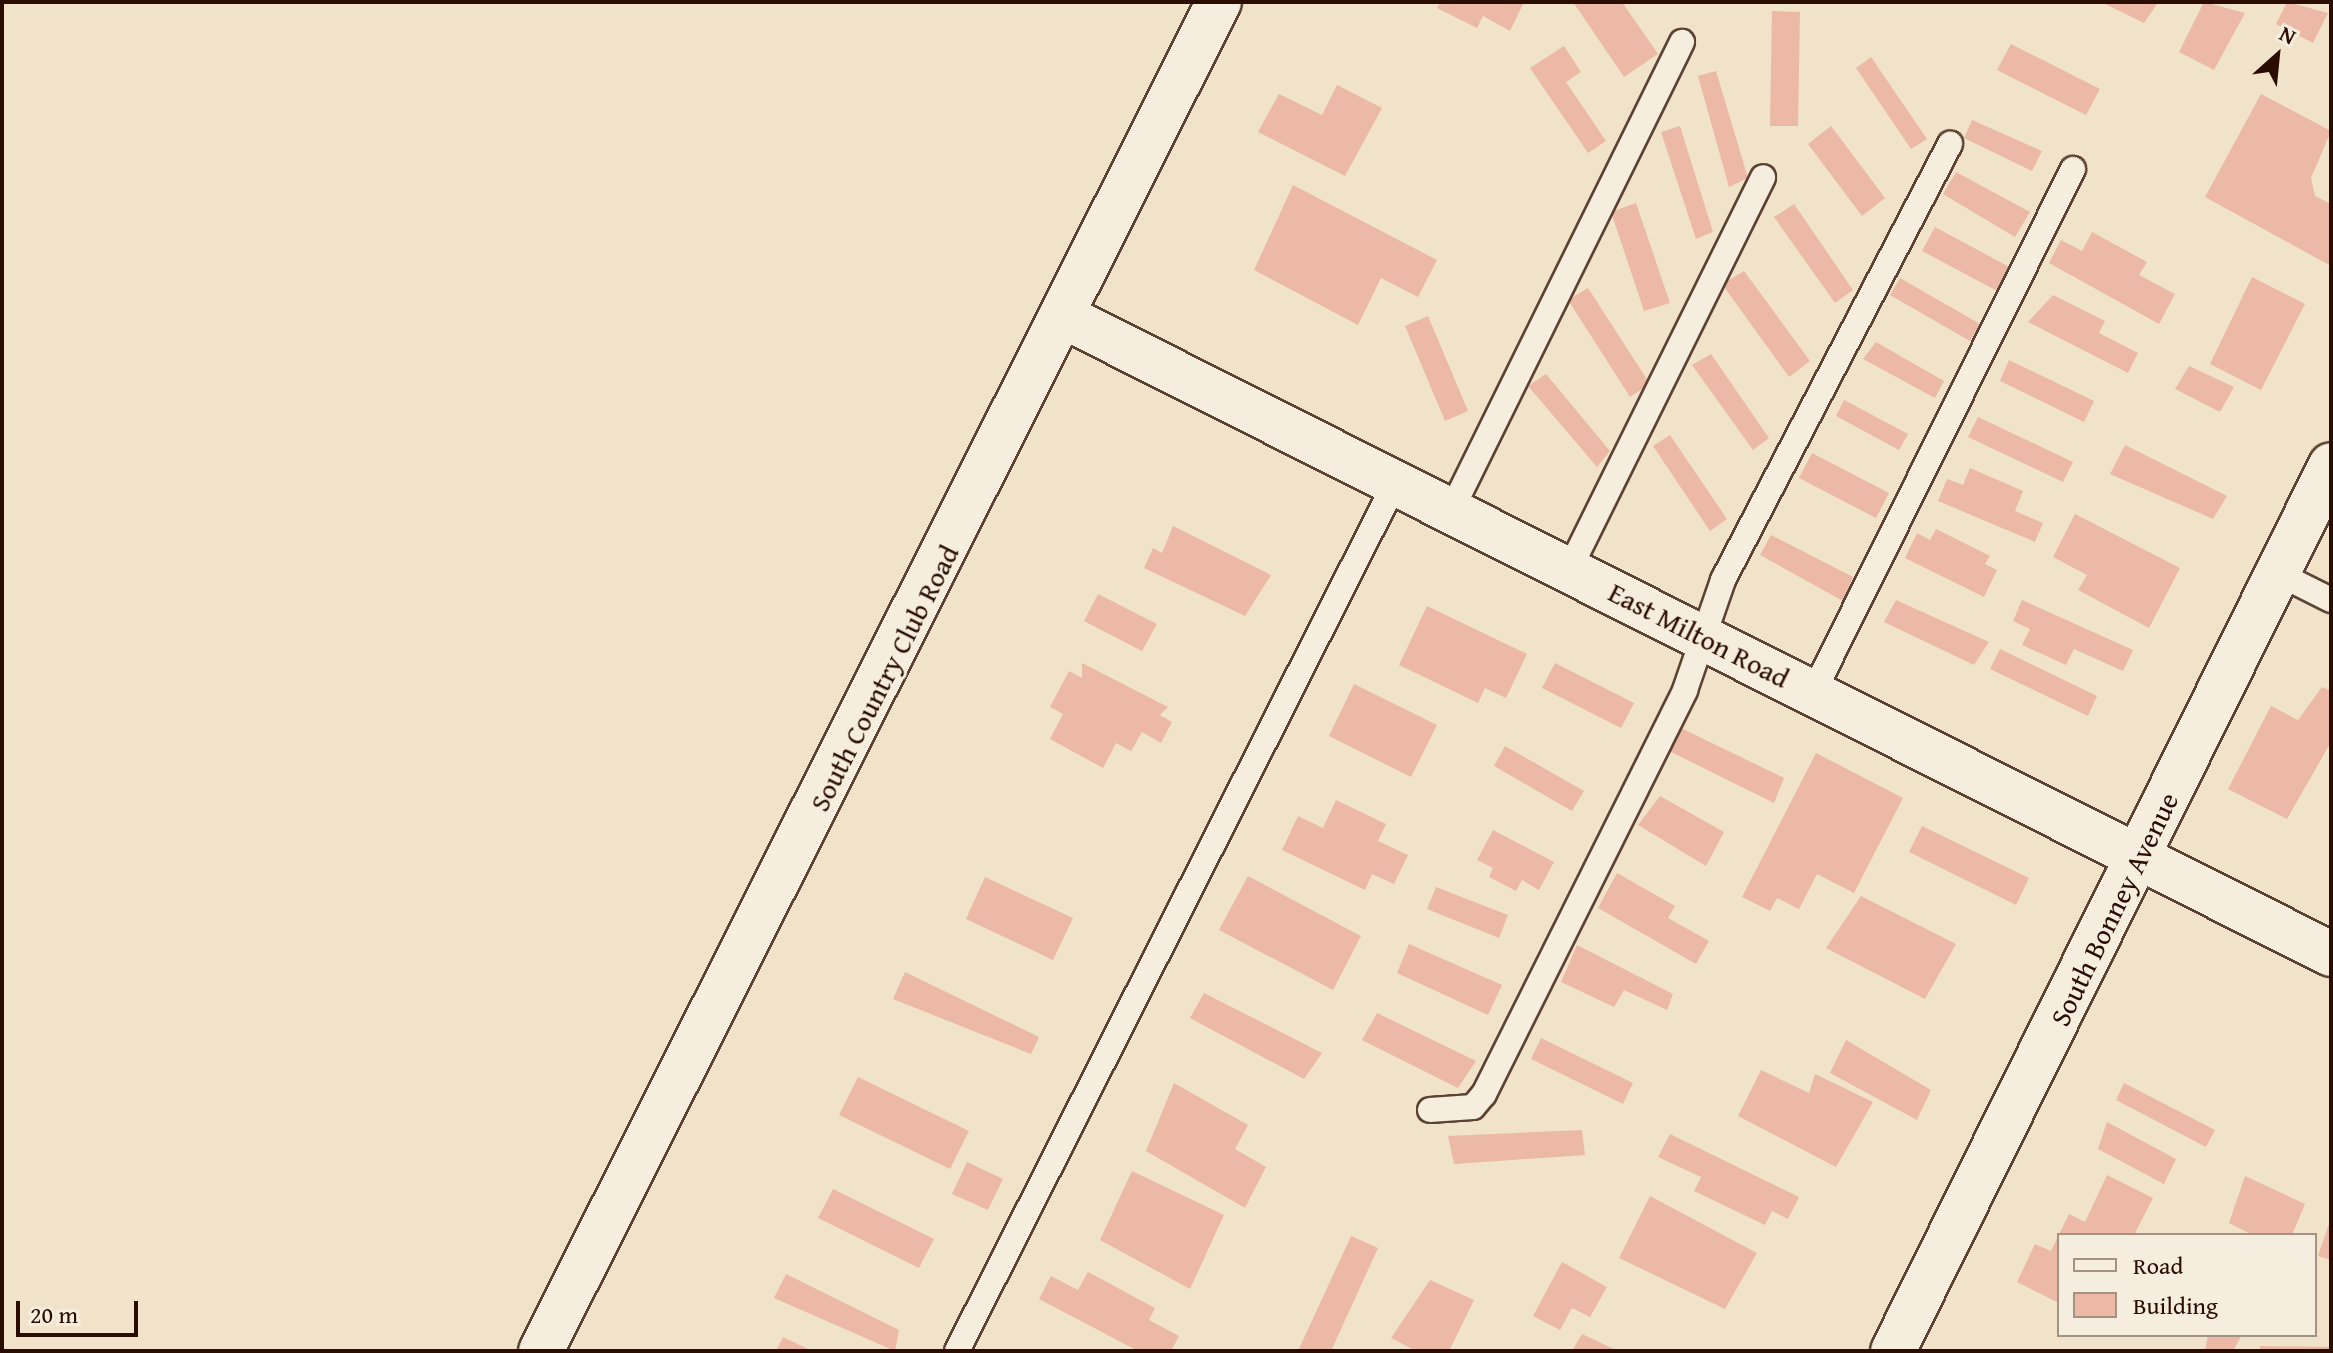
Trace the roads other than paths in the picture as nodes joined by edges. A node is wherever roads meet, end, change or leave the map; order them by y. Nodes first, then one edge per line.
1 (1219, 2) edge
2 (1682, 42) dead end
3 (1950, 144) dead end
4 (2073, 169) dead end
5 (1763, 177) dead end
6 (1067, 318) junction
7 (2331, 465) edge
8 (1395, 483) junction
9 (1451, 511) junction
10 (1569, 570) junction
11 (2277, 573) junction
12 (2331, 600) edge
13 (1706, 639) junction
14 (1813, 693) junction
15 (2140, 857) junction
16 (2331, 954) edge
17 (1430, 1110) dead end
18 (541, 1351) edge
19 (957, 1351) edge
20 (1893, 1351) edge

1 - 6 street, South Country Club Road
2 - 9 lane
3 - 13 lane
4 - 14 lane
5 - 10 lane
6 - 8 street, East Milton Road
6 - 18 street, South Country Club Road
7 - 11 street, South Bonney Avenue
8 - 9 street, East Milton Road
8 - 19 lane
9 - 10 street, East Milton Road
10 - 13 street, East Milton Road
11 - 12 lane
11 - 15 street, South Bonney Avenue
13 - 14 street, East Milton Road
13 - 17 lane
14 - 15 street, East Milton Road
15 - 16 street, East Milton Road
15 - 20 street, South Bonney Avenue

